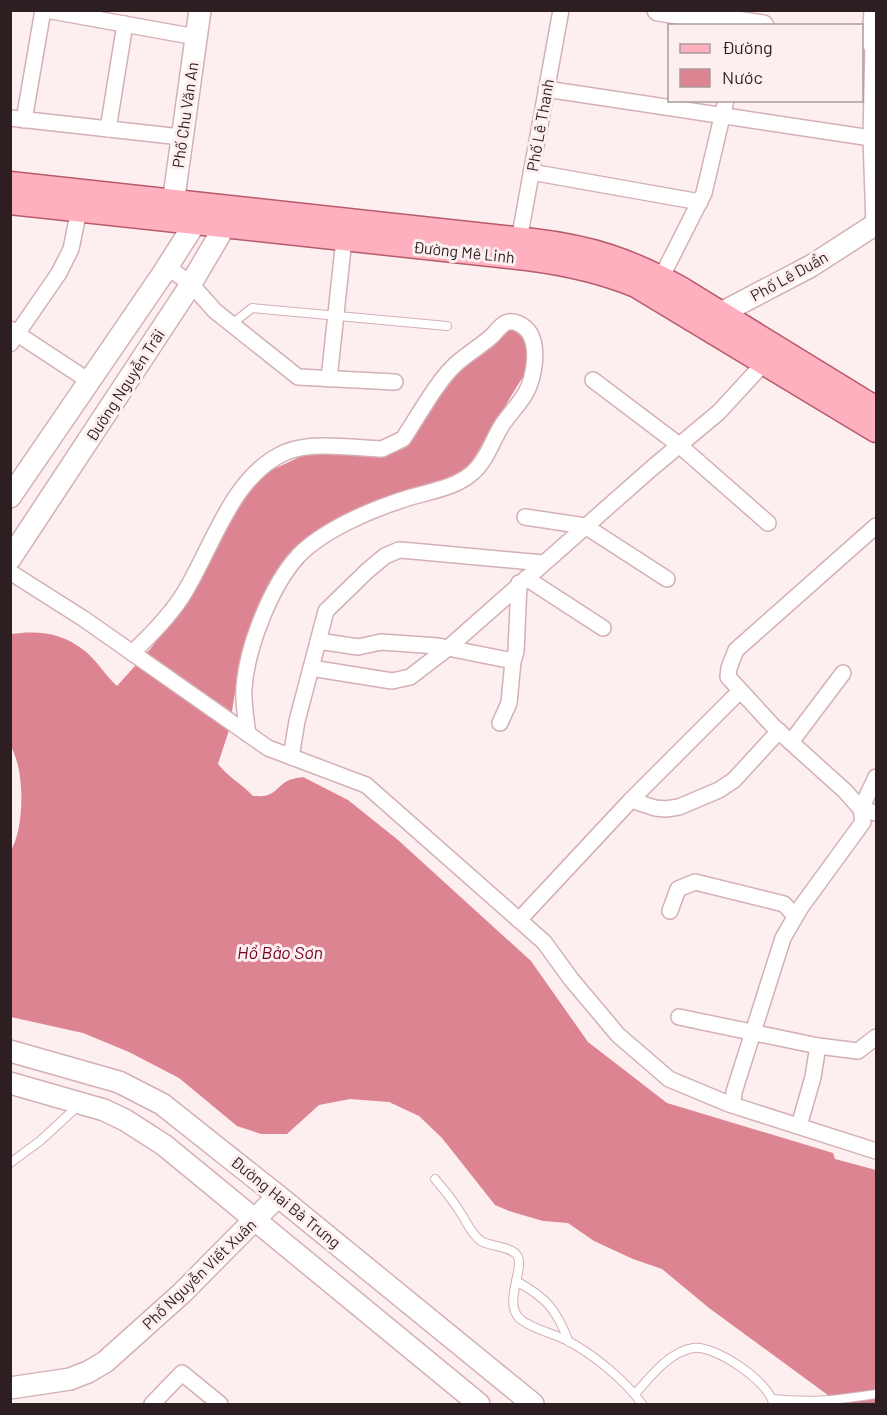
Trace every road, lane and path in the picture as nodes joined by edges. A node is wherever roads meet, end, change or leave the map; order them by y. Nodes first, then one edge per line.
1 (44, 10) edge
2 (200, 10) edge
3 (561, 10) edge
4 (658, 10) edge
5 (125, 24) junction
6 (740, 24) edge
7 (873, 31) edge
8 (196, 37) junction
9 (546, 89) junction
10 (724, 108) edge
11 (17, 119) edge
12 (108, 129) junction
13 (181, 137) junction
14 (871, 138) junction
15 (531, 172) junction
16 (12, 200) edge
17 (700, 202) junction
18 (79, 210) junction
19 (172, 211) junction
20 (200, 214) junction
21 (230, 218) junction
22 (876, 226) edge
23 (344, 239) junction
24 (519, 240) junction
25 (167, 267) junction
26 (661, 278) junction
27 (190, 284) junction
28 (336, 315) junction
29 (710, 319) junction
30 (232, 324) junction
31 (447, 326) dead end
32 (13, 335) edge
33 (764, 363) junction
34 (329, 379) junction
35 (593, 380) dead end
36 (89, 381) junction
37 (395, 382) dead end
38 (876, 409) edge
39 (876, 430) edge
40 (679, 445) junction
41 (10, 497) edge
42 (525, 517) dead end
43 (768, 523) dead end
44 (585, 526) junction
45 (876, 526) edge
46 (10, 559) edge
47 (543, 563) junction
48 (10, 572) edge
49 (667, 579) dead end
50 (523, 580) junction
51 (603, 628) dead end
52 (318, 641) junction
53 (448, 648) junction
54 (134, 654) junction
55 (513, 661) junction
56 (311, 668) junction
57 (843, 673) dead end
58 (740, 691) junction
59 (500, 723) dead end
60 (244, 731) junction
61 (779, 731) junction
62 (791, 742) junction
63 (291, 757) junction
64 (876, 777) edge
65 (631, 800) junction
66 (861, 809) junction
67 (876, 813) edge
68 (670, 911) dead end
69 (795, 916) junction
70 (519, 920) junction
71 (679, 1017) dead end
72 (754, 1032) junction
73 (876, 1037) edge
74 (819, 1046) junction
75 (10, 1051) edge
76 (10, 1083) edge
77 (80, 1103) junction
78 (733, 1105) junction
79 (799, 1126) junction
80 (876, 1151) edge
81 (10, 1163) edge
82 (435, 1179) dead end
83 (278, 1196) junction
84 (254, 1221) junction
85 (516, 1281) junction
86 (569, 1342) junction
87 (10, 1388) edge
88 (635, 1394) junction
89 (876, 1394) edge
90 (773, 1402) edge
91 (152, 1404) edge
92 (220, 1404) edge
93 (479, 1404) edge
94 (533, 1404) edge
95 (642, 1404) edge

1 - 5 street
1 - 11 street
2 - 8 main road, Phố Chu Văn An
3 - 9 street, Phố Lê Thanh
4 - 6 main road
5 - 8 street
5 - 12 street
7 - 14 street
8 - 13 main road, Phố Chu Văn An
9 - 10 street
9 - 15 street, Phố Lê Thanh
10 - 14 street
10 - 17 street
11 - 12 street
12 - 13 street
13 - 19 main road, Phố Chu Văn An
14 - 22 street
15 - 17 street
15 - 24 street, Phố Lê Thanh
16 - 18 main road, Đường Mê Linh
16 - 19 main road, Đường Mê Linh
17 - 26 street
18 - 19 main road, Đường Mê Linh
18 - 32 street
19 - 20 main road, Đường Mê Linh
20 - 21 main road, Đường Mê Linh
20 - 25 main road, Đường Nguyễn Trãi
21 - 23 main road, Đường Mê Linh
21 - 24 main road, Đường Mê Linh
21 - 27 main road, Đường Nguyễn Trãi
22 - 29 main road, Phố Lê Duẩn
23 - 28 street
23 - 29 main road, Đường Mê Linh
24 - 26 main road, Đường Mê Linh
25 - 27 street
25 - 36 main road, Đường Nguyễn Trãi
26 - 29 main road, Đường Mê Linh
27 - 30 street
27 - 46 main road, Đường Nguyễn Trãi
28 - 30 lane
28 - 31 lane
28 - 34 street
29 - 33 main road, Đường Mê Linh
29 - 38 main road, Đường Mê Linh
30 - 34 street
32 - 36 street
33 - 39 main road, Đường Mê Linh
33 - 40 street
34 - 37 street
35 - 40 street
36 - 41 main road, Đường Nguyễn Trãi
40 - 43 street
40 - 44 street
42 - 44 street
44 - 47 street
44 - 49 street
45 - 58 street
47 - 50 street
47 - 52 street
48 - 54 street
50 - 51 street
50 - 53 street
50 - 55 street
52 - 53 street
52 - 56 street
53 - 55 street
53 - 56 street
54 - 60 street
54 - 60 street
55 - 59 street
56 - 63 street
57 - 62 street
58 - 61 street
58 - 65 street
60 - 63 street
61 - 62 street
61 - 65 street
62 - 66 street
63 - 70 street
64 - 66 street
65 - 70 street
66 - 67 street
66 - 69 street
68 - 69 street
69 - 72 street
70 - 78 street
71 - 72 street
72 - 74 street
72 - 78 street
73 - 74 street
74 - 79 street
75 - 83 main road, Đường Hai Bà Trưng
76 - 77 main road, Đường Hai Bà Trưng
77 - 81 lane
77 - 84 main road, Đường Hai Bà Trưng
78 - 79 street
79 - 80 street
82 - 85 lane
83 - 84 main road, Phố Nguyễn Viết Xuân
83 - 94 main road, Đường Hai Bà Trưng
84 - 87 main road, Phố Nguyễn Viết Xuân
84 - 93 main road, Đường Hai Bà Trưng
85 - 86 lane
85 - 86 lane
86 - 88 lane
88 - 90 lane
88 - 95 lane
89 - 90 lane
91 - 92 street

